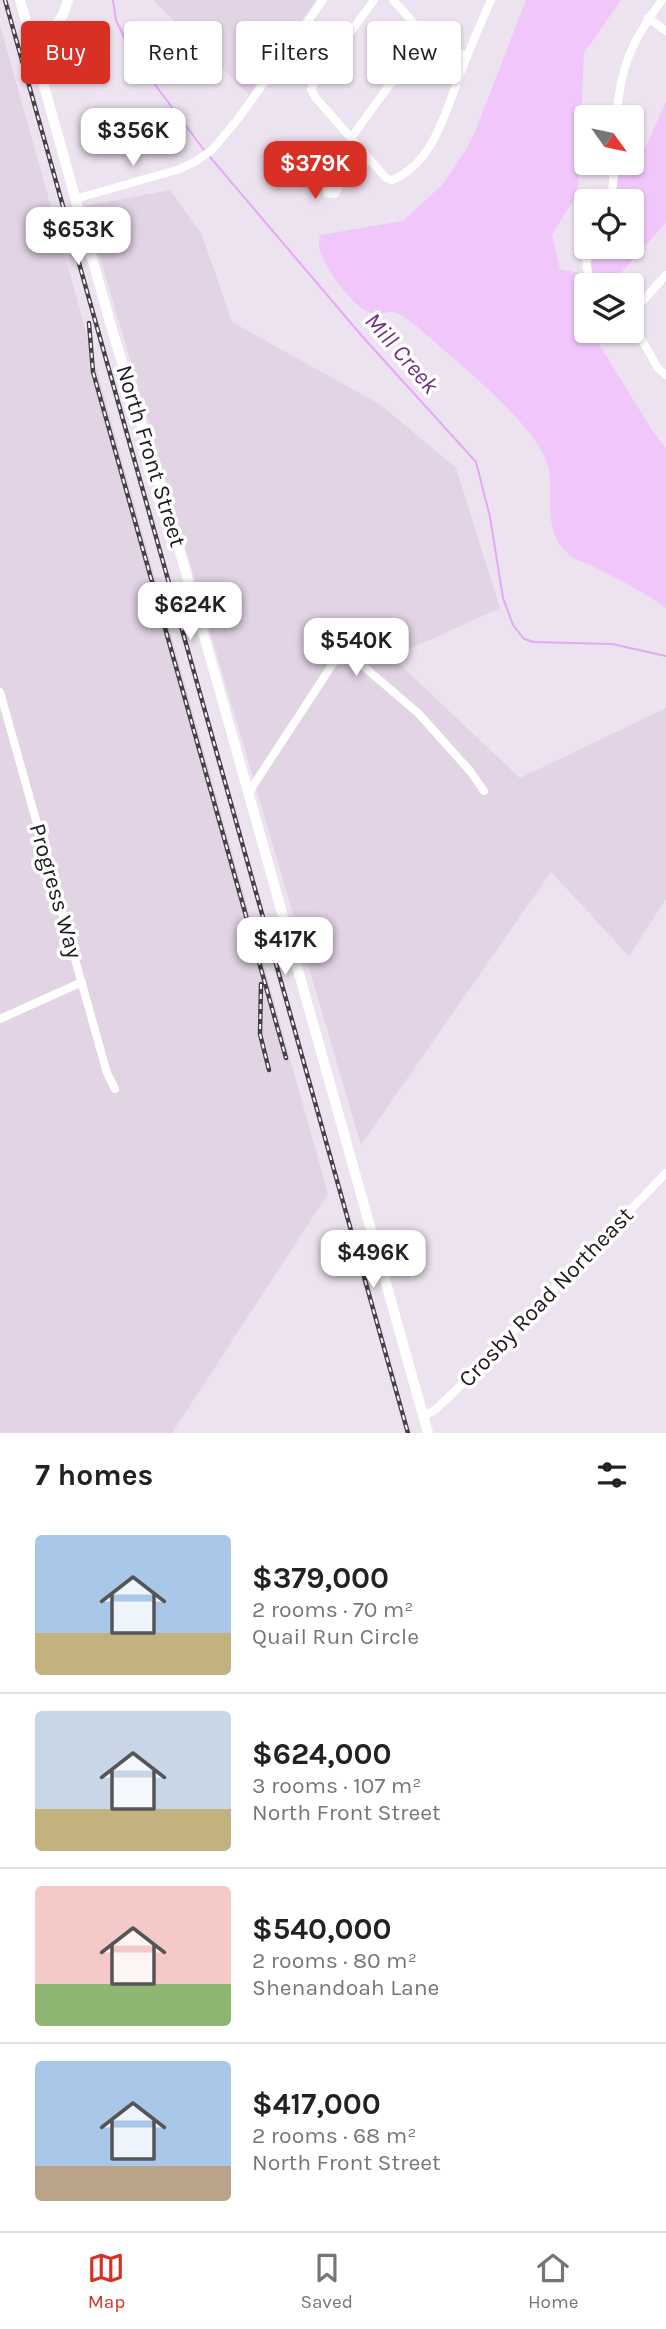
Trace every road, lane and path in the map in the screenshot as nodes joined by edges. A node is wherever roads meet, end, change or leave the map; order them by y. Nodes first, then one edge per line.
1 (20, 0) edge
2 (68, 0) edge
3 (323, 0) edge
4 (374, 0) edge
5 (393, 0) edge
6 (491, 0) edge
7 (662, 0) edge
8 (648, 18) junction
9 (26, 21) edge
10 (59, 21) edge
11 (412, 21) edge
12 (666, 31) edge
13 (461, 53) edge
14 (467, 56) junction
15 (44, 84) edge
16 (390, 84) edge
17 (618, 105) edge
18 (351, 138) junction
19 (369, 158) junction
20 (337, 186) dead end
21 (75, 200) junction
22 (666, 275) edge
23 (644, 300) edge
24 (643, 343) edge
25 (666, 375) edge
26 (0, 692) edge
27 (484, 791) dead end
28 (249, 792) junction
29 (82, 982) junction
30 (0, 1019) edge
31 (114, 1089) dead end
32 (666, 1173) edge
33 (424, 1416) junction
34 (428, 1433) edge

1 - 9 main road, North Front Street
2 - 10 main road
3 - 21 street
4 - 18 street
5 - 11 street
6 - 14 street
7 - 8 street
8 - 12 street
8 - 17 street
13 - 14 street
14 - 19 street
15 - 21 main road, North Front Street
16 - 18 street
18 - 19 street
19 - 20 street
21 - 28 main road, North Front Street
22 - 23 street
24 - 25 street
26 - 29 street, Progress Way
27 - 28 street
28 - 33 main road, North Front Street
29 - 30 street
29 - 31 street, Progress Way
32 - 33 street, Crosby Road Northeast
33 - 34 main road, North Front Street

